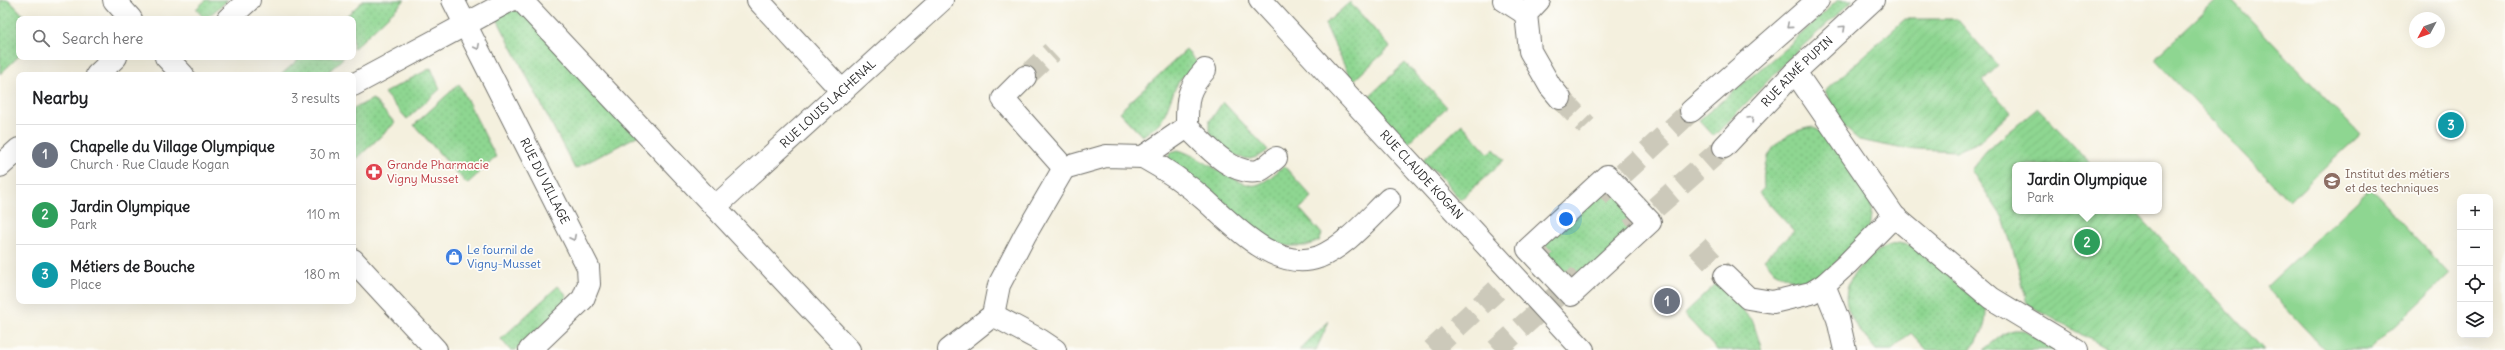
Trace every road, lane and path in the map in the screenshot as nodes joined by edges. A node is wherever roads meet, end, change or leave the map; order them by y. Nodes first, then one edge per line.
1 (114, 0) edge
2 (248, 0) edge
3 (453, 0) edge
4 (511, 0) edge
5 (521, 0) edge
6 (758, 0) edge
7 (942, 0) edge
8 (1260, 0) edge
9 (1504, 0) edge
10 (1818, 0) edge
11 (1874, 0) edge
12 (1533, 7) edge
13 (128, 16) edge
14 (231, 16) edge
15 (466, 24) junction
16 (113, 60) edge
17 (1205, 70) dead end
18 (100, 72) edge
19 (1795, 72) junction
20 (1025, 77) tunnel mouth
21 (356, 83) edge
22 (842, 91) junction
23 (1560, 98) tunnel mouth
24 (1691, 111) tunnel mouth
25 (1187, 127) junction
26 (1724, 147) tunnel mouth
27 (16, 152) edge
28 (1143, 157) junction
29 (1276, 158) dead end
30 (0, 166) edge
31 (1064, 168) junction
32 (1389, 199) dead end
33 (716, 208) junction
34 (1894, 216) junction
35 (356, 263) edge
36 (1725, 276) tunnel mouth
37 (1824, 285) junction
38 (1571, 295) joint
39 (993, 315) junction
40 (436, 350) edge
41 (530, 350) edge
42 (849, 350) edge
43 (949, 350) edge
44 (1055, 350) edge
45 (1583, 350) edge
46 (1844, 350) edge
47 (2077, 350) edge

1 - 13 street
2 - 14 street
3 - 15 street, RUE DU VILLAGE
4 - 15 street
5 - 33 street
6 - 22 street
7 - 22 street, RUE LOUIS LACHENAL
8 - 45 street, RUE CLAUDE KOGAN
9 - 12 street
10 -> 24 street
19 -> 11 street, RUE AIMÉ PUPIN
12 - 23 street
15 - 21 street
15 -> 41 street, RUE DU VILLAGE
16 - 18 street
17 - 25 street
26 -> 19 street, RUE AIMÉ PUPIN
19 - 34 street
20 - 31 street
22 - 33 street, RUE LOUIS LACHENAL
25 - 28 street
25 - 29 street
27 - 30 street
28 - 31 street
28 - 32 street
31 - 39 street
33 - 42 street
34 - 37 street
34 - 47 street
35 - 40 street
36 - 37 street
37 - 46 street
38 - 38 street
39 - 43 street
39 - 44 street

